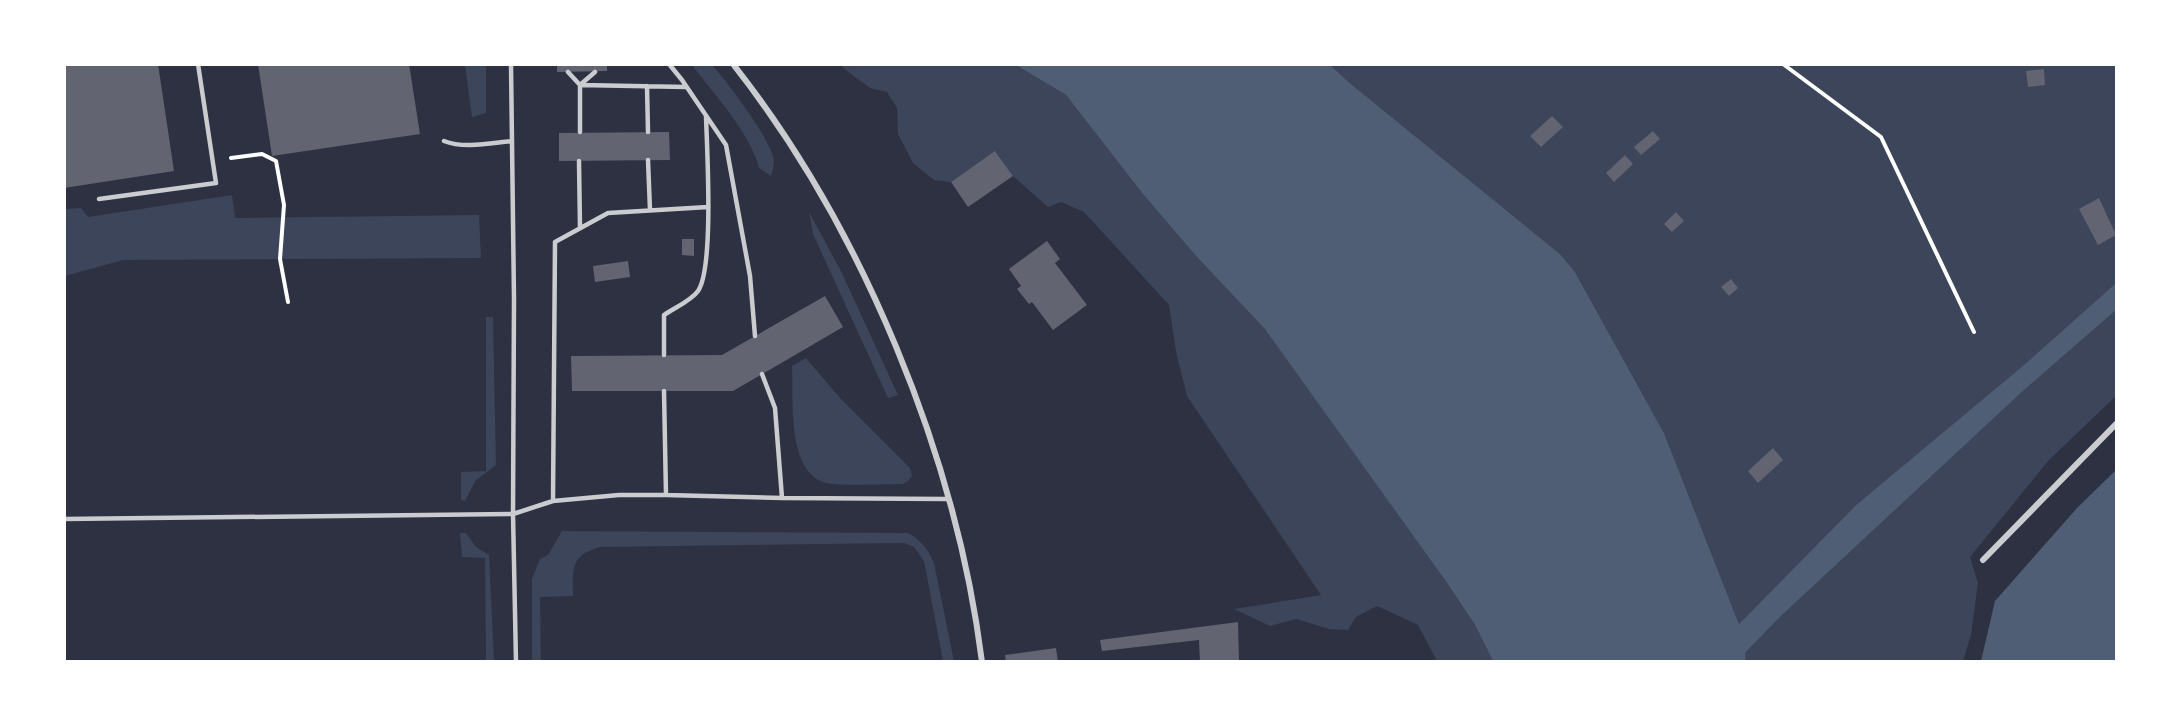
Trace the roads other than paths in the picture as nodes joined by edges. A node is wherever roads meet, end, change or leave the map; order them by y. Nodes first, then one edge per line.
1 (198, 64) edge
2 (511, 64) edge
3 (669, 64) edge
4 (733, 64) edge
5 (568, 72) dead end
6 (595, 72) dead end
7 (580, 86) junction
8 (647, 86) junction
9 (686, 87) junction
10 (706, 116) junction
11 (580, 132) dead end
12 (648, 132) dead end
13 (444, 141) dead end
14 (512, 141) junction
15 (648, 160) dead end
16 (579, 161) dead end
17 (99, 199) dead end
18 (708, 207) junction
19 (650, 210) junction
20 (580, 228) junction
21 (755, 336) dead end
22 (664, 355) dead end
23 (762, 374) dead end
24 (664, 391) dead end
25 (2116, 424) edge
26 (666, 495) junction
27 (782, 498) junction
28 (947, 499) junction
29 (553, 501) junction
30 (513, 514) junction
31 (64, 519) edge
32 (1983, 560) dead end
33 (516, 662) edge
34 (982, 662) edge

1 - 17 lane
2 - 14 lane
3 - 9 lane
4 - 28 street
5 - 7 lane
6 - 7 lane
7 - 8 lane
7 - 11 lane
8 - 9 lane
8 - 12 lane
9 - 10 lane
10 - 18 lane
10 - 21 lane
13 - 14 lane
14 - 30 lane
15 - 19 lane
16 - 20 lane
18 - 19 lane
18 - 22 lane
19 - 20 lane
20 - 29 lane
23 - 27 lane
24 - 26 lane
25 - 32 street
26 - 27 lane
26 - 29 lane
27 - 28 lane
28 - 34 street
29 - 30 lane
30 - 31 lane
30 - 33 lane

